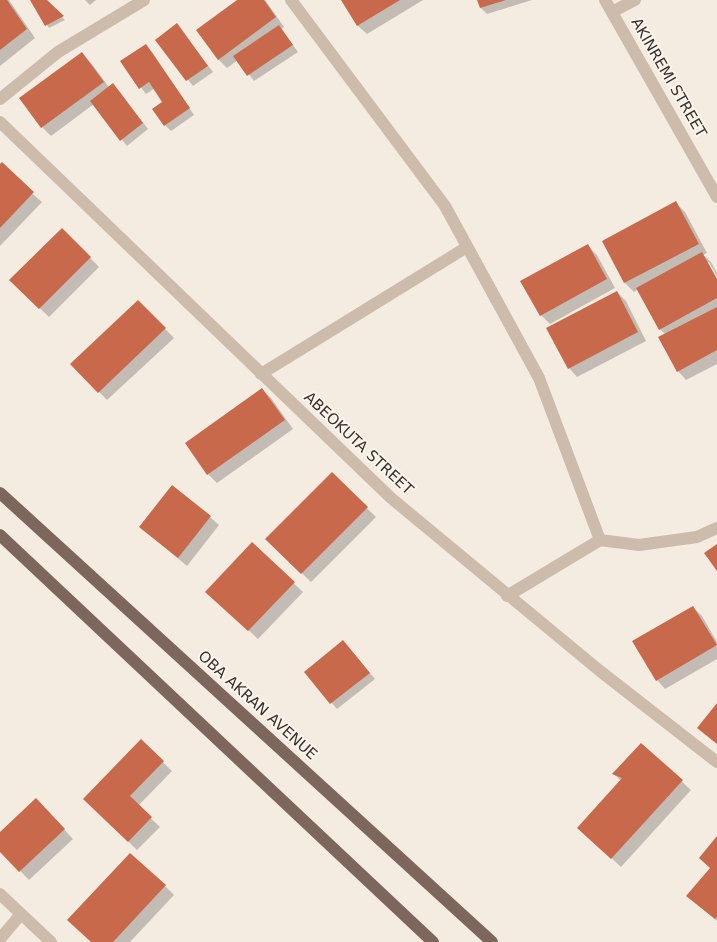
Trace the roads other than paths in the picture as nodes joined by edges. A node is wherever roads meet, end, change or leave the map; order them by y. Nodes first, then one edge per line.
1 (144, 0) edge
2 (291, 0) edge
3 (605, 0) edge
4 (635, 0) edge
5 (612, 12) junction
6 (0, 99) edge
7 (0, 122) edge
8 (717, 197) edge
9 (467, 247) junction
10 (261, 374) junction
11 (0, 493) edge
12 (717, 528) edge
13 (0, 535) edge
14 (600, 540) junction
15 (507, 596) junction
16 (717, 762) edge
17 (0, 894) edge
18 (21, 914) junction
19 (0, 939) edge
20 (51, 942) edge
21 (433, 942) edge
22 (492, 942) edge

1 - 6 street
2 - 9 street
3 - 5 street, AKINREMI STREET
4 - 5 street
5 - 8 street, AKINREMI STREET
7 - 10 street, ABEOKUTA STREET
9 - 10 street
9 - 14 street
10 - 15 street, ABEOKUTA STREET
11 - 22 main road, OBA AKRAN AVENUE
12 - 14 street
13 - 21 main road
14 - 15 street
15 - 16 street, ABEOKUTA STREET
17 - 18 street
18 - 19 street
18 - 20 street

